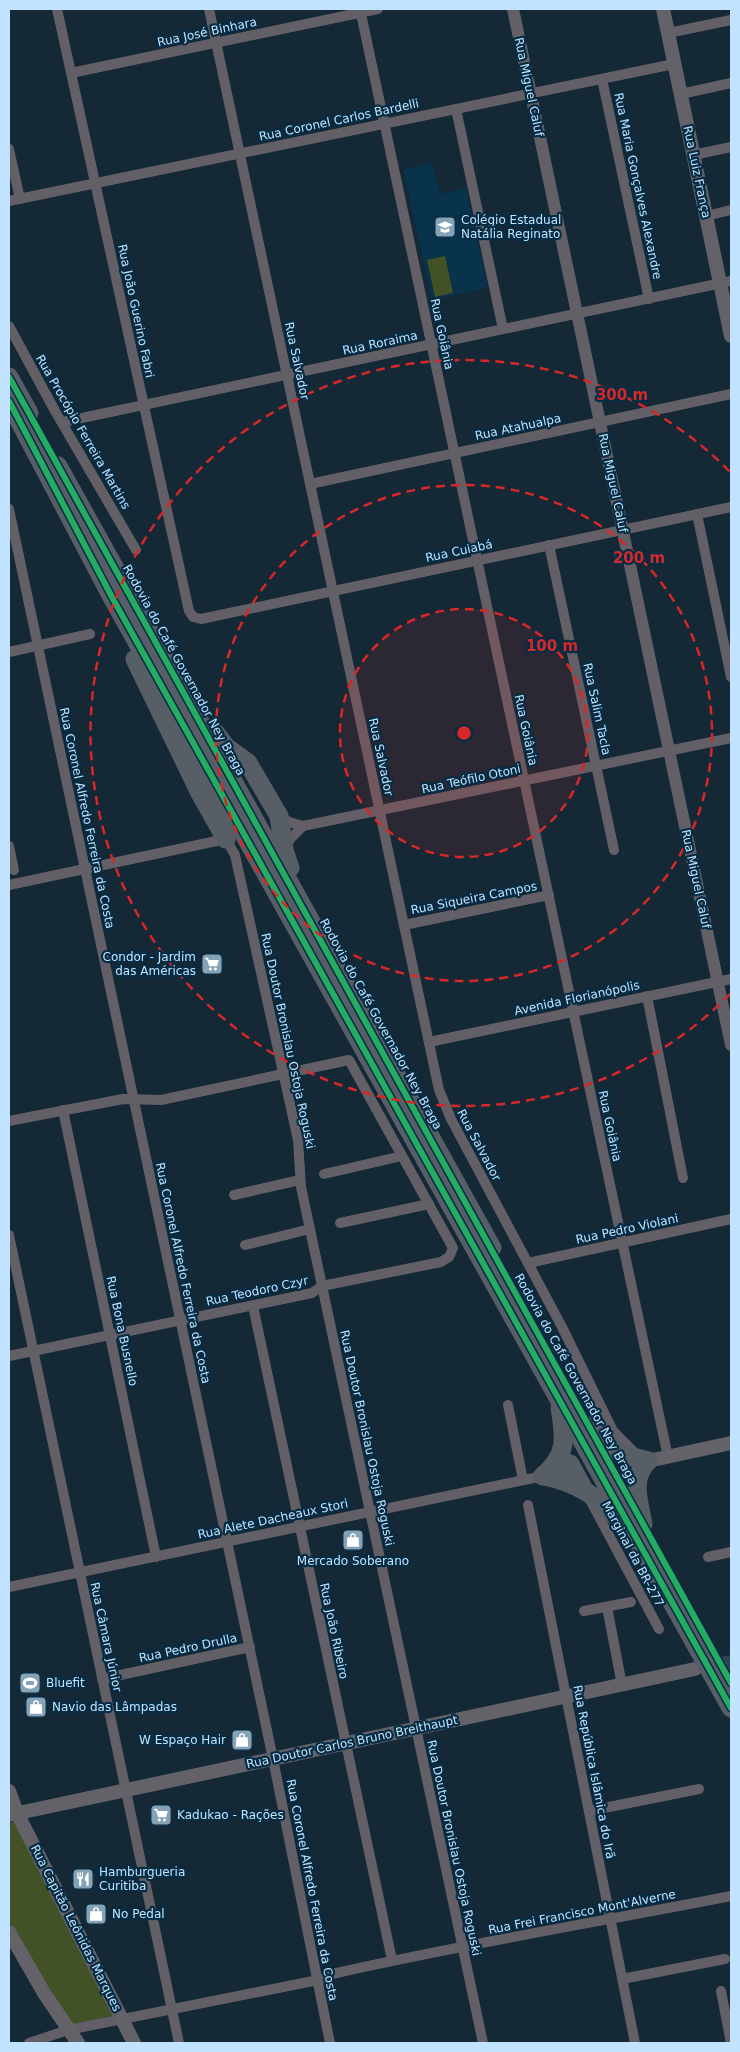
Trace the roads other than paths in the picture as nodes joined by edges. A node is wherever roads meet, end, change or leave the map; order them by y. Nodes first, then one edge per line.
1 (56, 9) edge
2 (209, 9) edge
3 (378, 9) edge
4 (513, 9) edge
5 (663, 9) edge
6 (360, 11) edge
7 (731, 20) edge
8 (668, 33) junction
9 (216, 42) junction
10 (674, 64) junction
11 (71, 73) junction
12 (602, 79) junction
13 (731, 83) edge
14 (531, 94) junction
15 (680, 94) junction
16 (456, 109) junction
17 (385, 124) junction
18 (731, 147) edge
19 (9, 149) edge
20 (240, 154) junction
21 (693, 155) junction
22 (95, 184) junction
23 (20, 199) junction
24 (9, 202) edge
25 (731, 210) edge
26 (706, 216) junction
27 (726, 282) edge
28 (649, 299) junction
29 (577, 314) junction
30 (9, 326) edge
31 (503, 329) junction
32 (731, 336) edge
33 (432, 344) junction
34 (287, 375) junction
35 (9, 377) edge
36 (731, 394) edge
37 (9, 401) edge
38 (144, 405) junction
39 (63, 422) junction
40 (600, 422) junction
41 (455, 453) junction
42 (310, 484) junction
43 (731, 507) edge
44 (9, 509) edge
45 (697, 514) junction
46 (623, 530) junction
47 (12, 536) edge
48 (549, 545) junction
49 (136, 550) dead end
50 (477, 560) junction
51 (333, 591) junction
52 (113, 599) junction
53 (193, 617) joint
54 (90, 634) dead end
55 (38, 646) junction
56 (9, 652) edge
57 (168, 666) junction
58 (731, 677) edge
59 (731, 738) edge
60 (669, 751) junction
61 (596, 766) junction
62 (524, 781) junction
63 (380, 810) junction
64 (279, 816) junction
65 (303, 826) junction
66 (226, 839) junction
67 (9, 846) edge
68 (284, 850) junction
69 (614, 850) dead end
70 (85, 869) junction
71 (14, 870) dead end
72 (9, 885) edge
73 (549, 895) junction
74 (310, 918) junction
75 (404, 925) junction
76 (731, 979) edge
77 (718, 981) junction
78 (647, 996) junction
79 (573, 1012) junction
80 (429, 1042) junction
81 (731, 1046) edge
82 (284, 1075) junction
83 (134, 1101) junction
84 (63, 1110) junction
85 (9, 1121) edge
86 (402, 1156) junction
87 (324, 1174) dead end
88 (683, 1178) dead end
89 (300, 1180) junction
90 (234, 1194) dead end
91 (429, 1204) junction
92 (731, 1219) edge
93 (340, 1223) dead end
94 (310, 1229) junction
95 (9, 1235) edge
96 (622, 1243) junction
97 (245, 1245) dead end
98 (528, 1263) junction
99 (322, 1286) junction
100 (253, 1306) junction
101 (181, 1320) junction
102 (110, 1335) junction
103 (33, 1351) junction
104 (9, 1356) edge
105 (557, 1392) junction
106 (508, 1405) dead end
107 (590, 1426) junction
108 (731, 1443) edge
109 (668, 1457) junction
110 (558, 1460) junction
111 (648, 1461) junction
112 (543, 1476) junction
113 (522, 1480) junction
114 (567, 1481) junction
115 (584, 1490) junction
116 (528, 1505) dead end
117 (370, 1512) junction
118 (643, 1524) junction
119 (299, 1527) junction
120 (227, 1542) junction
121 (641, 1544) junction
122 (731, 1552) edge
123 (156, 1556) junction
124 (708, 1557) dead end
125 (80, 1572) junction
126 (9, 1587) edge
127 (631, 1602) dead end
128 (607, 1607) junction
129 (584, 1611) dead end
130 (659, 1629) dead end
131 (250, 1648) junction
132 (695, 1669) tunnel mouth
133 (102, 1679) junction
134 (731, 1683) edge
135 (622, 1685) junction
136 (566, 1697) junction
137 (731, 1708) edge
138 (416, 1728) junction
139 (345, 1744) junction
140 (274, 1759) junction
141 (699, 1789) dead end
142 (125, 1790) junction
143 (9, 1791) edge
144 (589, 1811) junction
145 (13, 1814) edge
146 (731, 1896) edge
147 (610, 1919) junction
148 (9, 1932) edge
149 (462, 1946) junction
150 (725, 1959) dead end
151 (392, 1960) junction
152 (622, 1979) junction
153 (318, 1980) junction
154 (721, 1991) dead end
155 (728, 2007) edge
156 (172, 2010) junction
157 (122, 2019) junction
158 (68, 2030) junction
159 (28, 2043) edge
160 (78, 2043) edge
161 (134, 2043) edge
162 (178, 2043) edge
163 (330, 2043) edge
164 (483, 2043) edge
165 (635, 2043) edge
166 (731, 2043) edge

1 - 11 street, Rua João Guerino Fabri
2 - 9 street, Rua Salvador
3 - 6 street, Rua José Binhara
4 - 14 street, Rua Miguel Caluf
5 - 8 main road, Rua Luiz França
6 - 9 street, Rua José Binhara
6 - 17 street, Rua Goiânia
7 - 8 street
8 - 10 main road, Rua Luiz França
9 - 11 street, Rua José Binhara
9 - 20 street, Rua Salvador
10 - 12 street, Rua Coronel Carlos Bardelli
10 - 15 main road, Rua Luiz França
11 - 22 street, Rua João Guerino Fabri
12 - 14 street, Rua Coronel Carlos Bardelli
12 - 28 street, Rua Maria Gonçalves Alexandre
13 - 15 street
14 - 16 street, Rua Coronel Carlos Bardelli
14 - 29 street, Rua Miguel Caluf
15 - 21 main road, Rua Luiz França
16 - 17 street, Rua Coronel Carlos Bardelli
16 - 31 street
17 - 20 street, Rua Coronel Carlos Bardelli
17 - 33 street, Rua Goiânia
18 - 21 street
19 - 23 street
20 - 22 street, Rua Coronel Carlos Bardelli
20 - 34 street, Rua Salvador
21 - 26 main road, Rua Luiz França
22 - 23 street, Rua Coronel Carlos Bardelli
22 - 38 street, Rua João Guerino Fabri
23 - 24 street, Rua Coronel Carlos Bardelli
25 - 26 street
26 - 27 main road, Rua Luiz França
27 - 28 street, Rua Roraima
27 - 32 main road, Rua Luiz França
28 - 29 street, Rua Roraima
29 - 31 street, Rua Roraima
29 - 40 street, Rua Miguel Caluf
30 - 39 street, Rua Procópio Ferreira Martins
31 - 33 street, Rua Roraima
33 - 34 street, Rua Roraima
33 - 41 street, Rua Goiânia
34 - 38 street, Rua Roraima
34 - 42 street, Rua Salvador
35 - 57 highway, Rodovia do Café Governador Ney Braga
36 - 40 street, Rua Atahualpa
37 - 52 highway, Rodovia do Café Governador Ney Braga
38 - 39 street, Rua Roraima
38 - 53 street, Rua João Guerino Fabri
39 - 49 street, Rua Procópio Ferreira Martins
40 - 41 street, Rua Atahualpa
40 - 46 street, Rua Miguel Caluf
41 - 42 street, Rua Atahualpa
41 - 50 street, Rua Goiânia
42 - 51 street, Rua Salvador
43 - 45 street, Rua Cuiabá
44 - 47 street, Rua Coronel Alfredo Ferreira da Costa
45 - 46 street, Rua Cuiabá
45 - 58 street
46 - 48 street, Rua Cuiabá
46 - 60 street, Rua Miguel Caluf
47 - 55 street, Rua Coronel Alfredo Ferreira da Costa
48 - 50 street, Rua Cuiabá
48 - 61 street, Rua Salim Tacla
50 - 51 street, Rua Cuiabá
50 - 62 street, Rua Goiânia
51 - 53 street, Rua Cuiabá
51 - 63 street, Rua Salvador
52 - 66 highway
52 - 105 highway, Rodovia do Café Governador Ney Braga
54 - 55 street
55 - 56 street
55 - 70 street, Rua Coronel Alfredo Ferreira da Costa
57 - 64 highway
57 - 74 highway, Rodovia do Café Governador Ney Braga
59 - 60 street, Rua Teófilo Otoni
60 - 61 street, Rua Teófilo Otoni
60 - 77 street, Rua Miguel Caluf
61 - 62 street, Rua Teófilo Otoni
61 - 69 street, Rua Salim Tacla
62 - 63 street, Rua Teófilo Otoni
62 - 73 street, Rua Goiânia
63 - 65 street, Rua Teófilo Otoni
63 - 75 street, Rua Salvador
64 - 65 street
64 - 68 highway
65 - 68 street
66 - 70 street
66 - 82 street, Rua Doutor Bronislau Ostoja Roguski
67 - 71 street
68 - 74 highway
70 - 72 street
70 - 83 street, Rua Coronel Alfredo Ferreira da Costa
73 - 75 street, Rua Siqueira Campos
73 - 79 street, Rua Goiânia
74 - 107 highway, Rodovia do Café Governador Ney Braga
75 - 80 street, Rua Salvador
76 - 77 street, Avenida Florianópolis
77 - 78 street, Avenida Florianópolis
77 - 81 street, Rua Miguel Caluf
78 - 79 street, Avenida Florianópolis
78 - 88 street
79 - 80 street, Avenida Florianópolis
79 - 96 street, Rua Goiânia
80 - 98 street, Rua Salvador
82 - 83 street
82 - 86 street
82 - 89 street, Rua Doutor Bronislau Ostoja Roguski
83 - 84 street
83 - 101 street, Rua Coronel Alfredo Ferreira da Costa
84 - 85 street
84 - 102 street, Rua Bona Busnello
86 - 87 street
86 - 91 street
89 - 90 street
89 - 94 street, Rua Doutor Bronislau Ostoja Roguski
91 - 93 street
91 - 99 street, Rua Teodoro Czyr
92 - 96 street, Rua Pedro Violani
94 - 97 street
94 - 99 street, Rua Doutor Bronislau Ostoja Roguski
95 - 103 street, Rua Câmara Júnior
96 - 98 street, Rua Pedro Violani
96 - 109 street, Rua Goiânia
98 - 111 street, Rua Salvador
99 - 100 street, Rua Teodoro Czyr
99 - 117 street, Rua Doutor Bronislau Ostoja Roguski
100 - 101 street, Rua Teodoro Czyr
100 - 119 street, Rua João Ribeiro
101 - 102 street, Rua Teodoro Czyr
101 - 120 street, Rua Coronel Alfredo Ferreira da Costa
102 - 103 street, Rua Teodoro Czyr
102 - 123 street, Rua Bona Busnello
103 - 104 street, Rua Teodoro Czyr
103 - 125 street, Rua Câmara Júnior
105 - 110 highway
105 - 121 highway, Rodovia do Café Governador Ney Braga
106 - 113 street
107 - 111 highway
107 - 118 highway, Rodovia do Café Governador Ney Braga
108 - 109 main road
109 - 111 main road
110 - 112 highway
110 - 114 highway
110 - 115 highway
111 - 118 highway
112 - 113 street, Rua Alete Dacheaux Stori
112 - 114 highway
113 - 117 street, Rua Alete Dacheaux Stori
114 - 115 highway
115 - 121 highway
115 - 130 street, Marginal da BR-277
116 - 136 street, Rua República Islâmica do Irã
117 - 119 street, Rua Alete Dacheaux Stori
117 - 138 street, Rua Doutor Bronislau Ostoja Roguski
118 - 134 highway, Rodovia do Café Governador Ney Braga
119 - 120 street, Rua Alete Dacheaux Stori
119 - 139 street, Rua João Ribeiro
120 - 123 street, Rua Alete Dacheaux Stori
120 - 131 street, Rua Coronel Alfredo Ferreira da Costa
121 - 137 highway, Rodovia do Café Governador Ney Braga
122 - 124 street
123 - 125 street, Rua Alete Dacheaux Stori
125 - 126 street, Rua Alete Dacheaux Stori
125 - 133 street, Rua Câmara Júnior
127 - 128 street
128 - 129 street
128 - 135 street
131 - 133 street, Rua Pedro Drulla
131 - 140 street, Rua Coronel Alfredo Ferreira da Costa
132 - 135 main road, Rua Doutor Carlos Bruno Breithaupt
133 - 142 street, Rua Câmara Júnior
135 - 136 main road, Rua Doutor Carlos Bruno Breithaupt
136 - 138 main road, Rua Doutor Carlos Bruno Breithaupt
136 - 144 street, Rua República Islâmica do Irã
138 - 139 main road, Rua Doutor Carlos Bruno Breithaupt
138 - 149 street, Rua Doutor Bronislau Ostoja Roguski
139 - 140 main road, Rua Doutor Carlos Bruno Breithaupt
139 - 151 street, Rua João Ribeiro
140 - 142 main road, Rua Doutor Carlos Bruno Breithaupt
140 - 153 street, Rua Coronel Alfredo Ferreira da Costa
141 - 144 street
142 - 145 main road, Rua Doutor Carlos Bruno Breithaupt
142 - 156 street, Rua Câmara Júnior
143 - 145 main road, Rua Capitão Leônidas Marques
144 - 147 street, Rua República Islâmica do Irã
145 - 157 main road, Rua Capitão Leônidas Marques
146 - 147 street, Rua Frei Francisco Mont'Alverne
147 - 149 street, Rua Frei Francisco Mont'Alverne
147 - 152 street, Rua República Islâmica do Irã
148 - 158 main road
149 - 151 street, Rua Frei Francisco Mont'Alverne
149 - 164 street, Rua Doutor Bronislau Ostoja Roguski
150 - 152 street
151 - 153 street, Rua Frei Francisco Mont'Alverne
152 - 165 street, Rua República Islâmica do Irã
153 - 156 street, Rua Frei Francisco Mont'Alverne
153 - 163 street, Rua Coronel Alfredo Ferreira da Costa
154 - 155 street
155 - 166 street
156 - 157 street, Rua Frei Francisco Mont'Alverne
156 - 162 street, Rua Câmara Júnior
157 - 158 street, Rua Frei Francisco Mont'Alverne
157 - 161 main road, Rua Capitão Leônidas Marques
158 - 159 street, Rua Frei Francisco Mont'Alverne
158 - 160 main road

